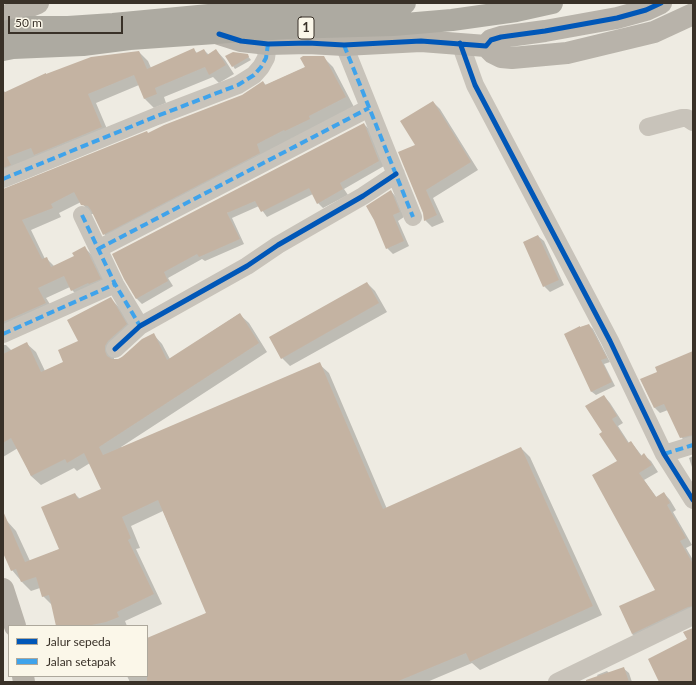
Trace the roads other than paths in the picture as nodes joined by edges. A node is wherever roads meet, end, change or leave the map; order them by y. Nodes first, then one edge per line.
1 (38, 3) edge
2 (552, 3) edge
3 (661, 3) edge
4 (396, 4) edge
5 (693, 14) edge
6 (3, 17) edge
7 (3, 32) edge
8 (219, 34) junction
9 (460, 43) junction
10 (268, 44) junction
11 (344, 45) junction
12 (486, 46) junction
13 (3, 50) edge
14 (369, 108) junction
15 (693, 122) edge
16 (648, 127) dead end
17 (396, 174) junction
18 (3, 179) edge
19 (82, 215) dead end
20 (413, 218) dead end
21 (98, 249) junction
22 (115, 284) junction
23 (140, 326) junction
24 (3, 334) edge
25 (115, 349) dead end
26 (693, 445) edge
27 (664, 454) junction
28 (693, 500) edge
29 (3, 589) edge
30 (693, 616) edge
31 (15, 625) edge
32 (557, 682) edge

1 - 6 street
2 - 8 highway, 1
3 - 12 street
4 - 7 highway, 1
5 - 12 street
8 - 10 street
8 - 13 highway, 1
9 - 11 street
9 - 12 street
9 - 27 street
10 - 11 street
10 - 18 street
11 - 14 street
14 - 17 street
14 - 21 street
15 - 16 street
17 - 20 street
17 - 23 street
19 - 21 street
21 - 22 street
22 - 23 street
22 - 24 street
23 - 25 street
26 - 27 street
27 - 28 street
29 - 31 street
30 - 32 street

